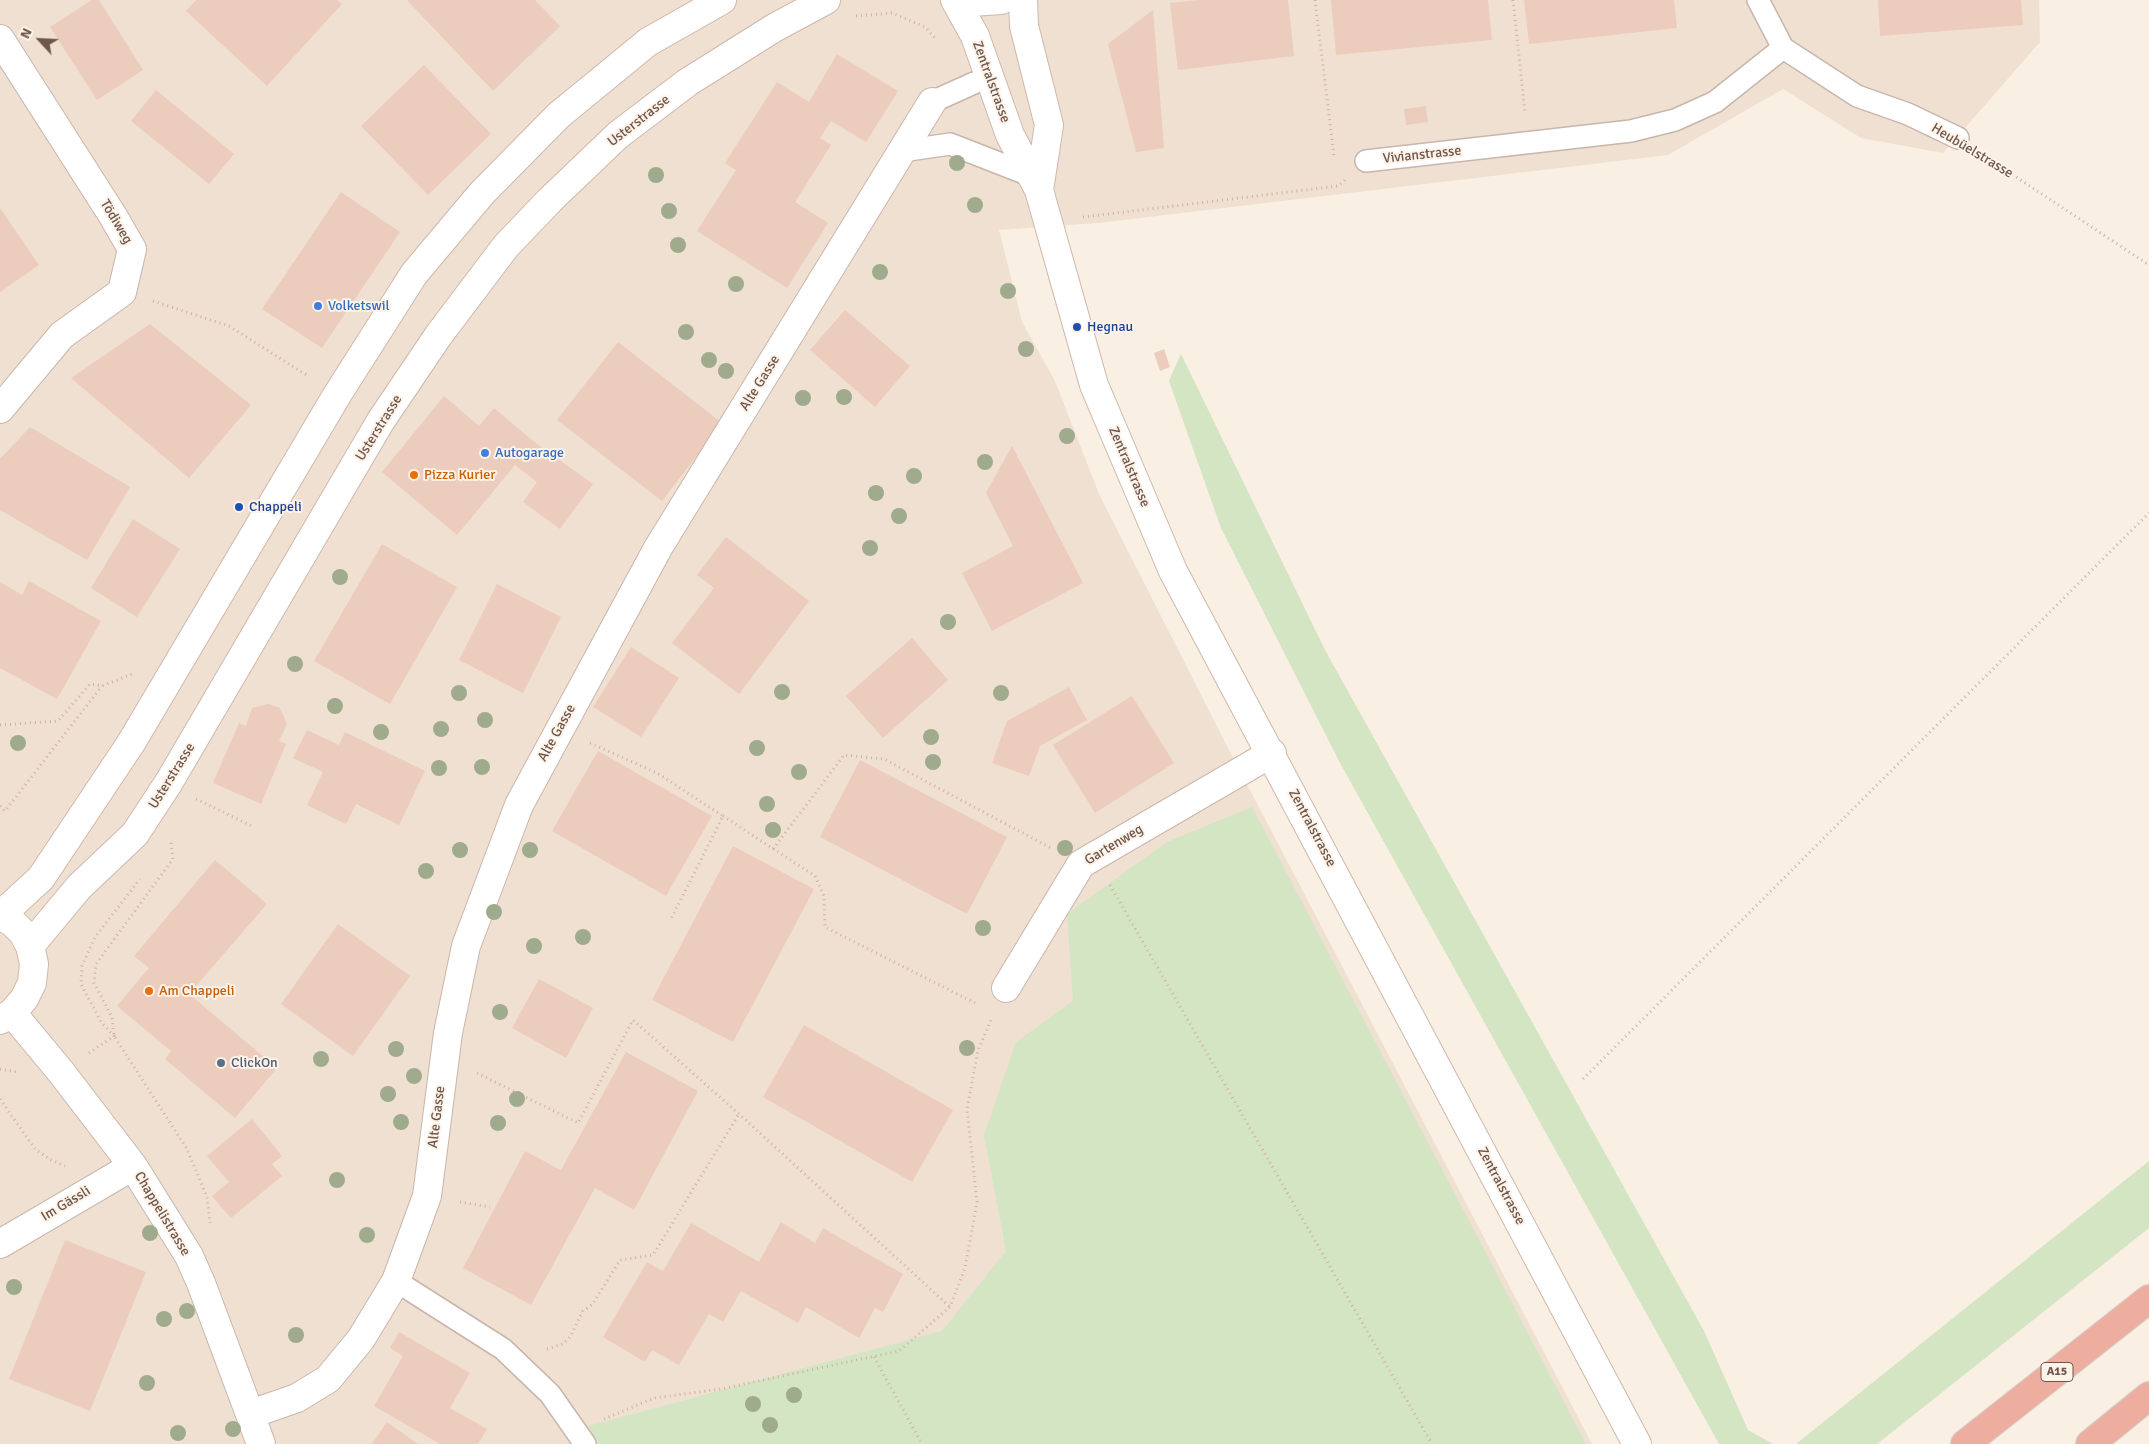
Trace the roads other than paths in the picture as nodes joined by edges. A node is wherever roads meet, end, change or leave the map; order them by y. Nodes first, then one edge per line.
1 (722, 0) edge
2 (826, 0) edge
3 (955, 0) edge
4 (961, 0) edge
5 (1001, 0) edge
6 (1023, 0) edge
7 (1758, 0) edge
8 (0, 39) edge
9 (1783, 48) junction
10 (974, 82) dead end
11 (932, 102) joint
12 (1958, 138) road end
13 (902, 151) junction
14 (1366, 161) road end
15 (1036, 183) junction
16 (0, 409) edge
17 (1272, 753) junction
18 (0, 915) edge
19 (30, 946) junction
20 (1006, 988) road end
21 (6, 1017) edge
22 (133, 1166) junction
23 (0, 1244) edge
24 (396, 1281) junction
25 (2149, 1299) edge
26 (2149, 1396) edge
27 (251, 1414) junction
28 (581, 1437) edge
29 (261, 1444) edge
30 (1637, 1444) edge
31 (1965, 1444) edge
32 (2090, 1444) edge

1 - 18 main road
2 - 19 main road, Usterstrasse
3 - 15 main road, Zentralstrasse
4 - 5 main road
6 - 15 main road, Zentralstrasse
7 - 9 lane, Heubüelstrasse
8 - 16 main road, Tödiweg
9 - 12 lane, Heubüelstrasse
9 - 14 lane, Vivianstrasse
10 - 11 lane, Alte Gasse
11 - 13 main road, Alte Gasse
13 - 15 lane
13 - 24 main road, Alte Gasse
15 - 17 main road, Zentralstrasse
17 - 20 main road, Gartenweg
17 - 30 main road, Zentralstrasse
18 - 19 main road
19 - 21 main road
21 - 22 main road, Chappelistrasse
22 - 23 main road, Im Gässli
22 - 27 main road, Chappelistrasse
24 - 27 main road, Alte Gasse
24 - 28 lane
25 - 31 highway, A15
26 - 32 highway
27 - 29 main road, Chappelistrasse

